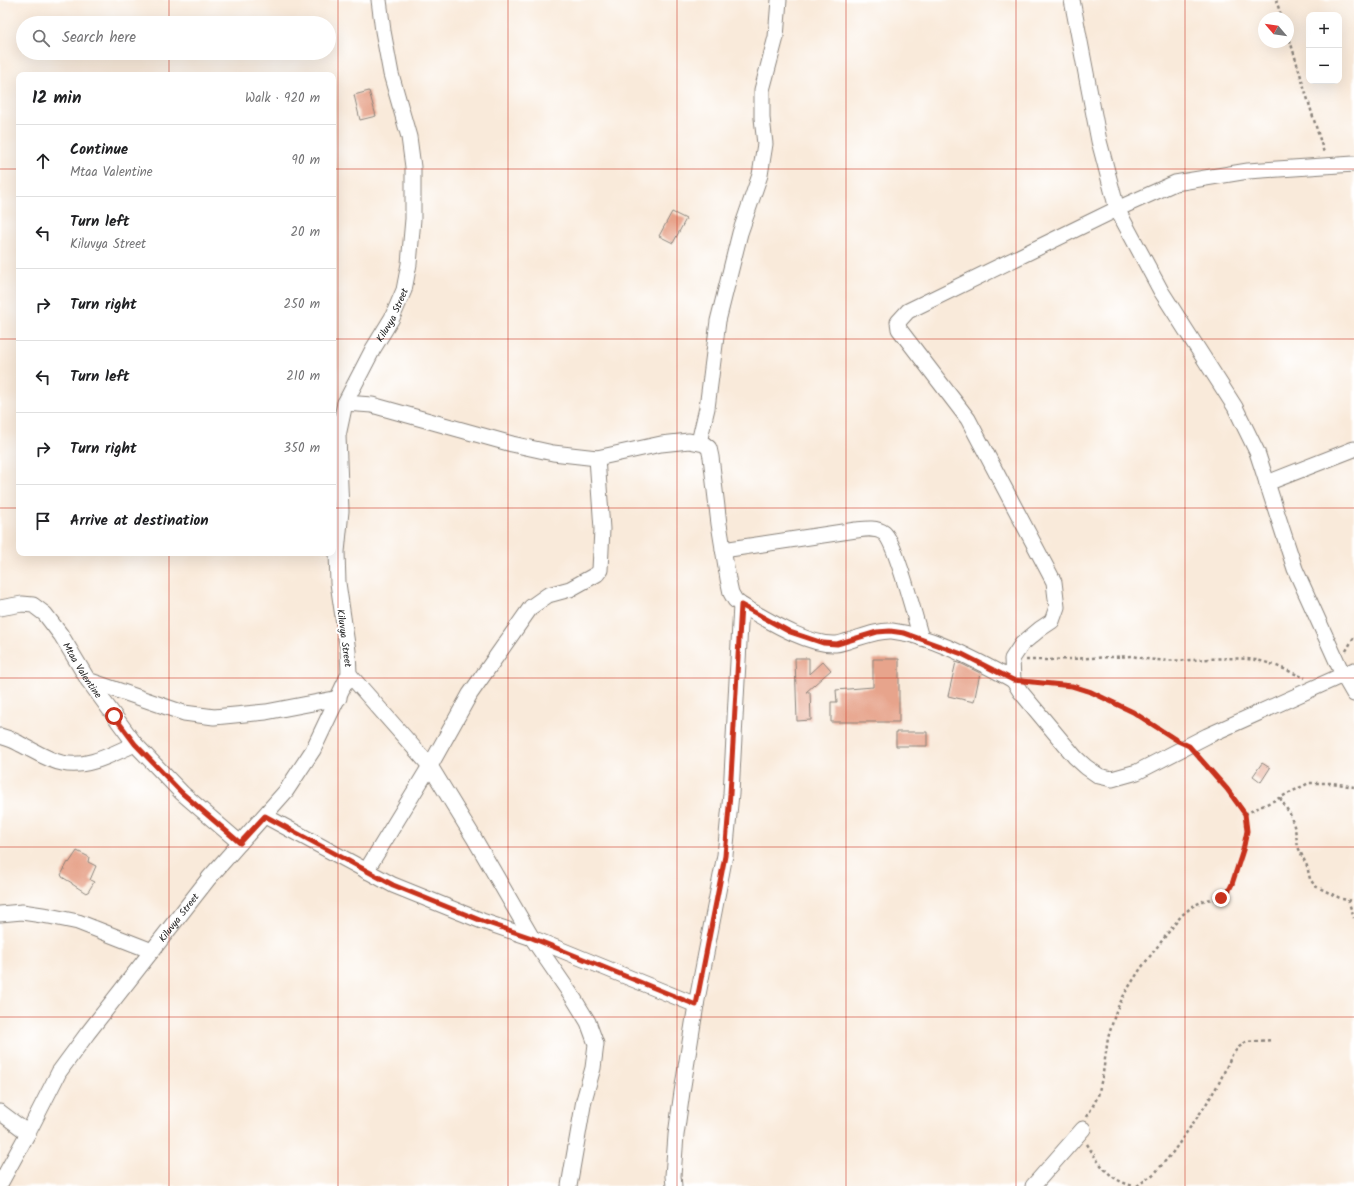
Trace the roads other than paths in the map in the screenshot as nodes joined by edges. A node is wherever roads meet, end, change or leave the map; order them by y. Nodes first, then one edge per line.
1 (379, 0) edge
2 (779, 0) edge
3 (1072, 0) edge
4 (1354, 164) edge
5 (1117, 209) junction
6 (345, 403) junction
7 (699, 442) junction
8 (1354, 449) edge
9 (597, 458) junction
10 (1267, 483) junction
11 (724, 550) junction
12 (741, 605) junction
13 (0, 608) edge
14 (921, 638) junction
15 (1348, 673) edge
16 (349, 674) junction
17 (88, 680) junction
18 (1013, 680) junction
19 (1354, 694) edge
20 (338, 698) junction
21 (0, 736) edge
22 (135, 744) junction
23 (430, 766) junction
24 (265, 816) junction
25 (240, 843) junction
26 (366, 871) junction
27 (0, 914) edge
28 (532, 938) junction
29 (152, 950) junction
30 (696, 1005) junction
31 (0, 1112) edge
32 (1083, 1129) road end
33 (28, 1133) junction
34 (0, 1184) edge
35 (569, 1186) edge
36 (674, 1186) edge
37 (1033, 1186) edge

1 - 6 street, Kiluvya Street
2 - 7 street
3 - 5 street
4 - 5 street
5 - 10 street
5 - 18 street
6 - 9 street
6 - 16 street, Kiluvya Street
7 - 9 street
7 - 11 street
8 - 10 street
9 - 23 street
10 - 15 street
11 - 12 street
11 - 14 street
12 - 14 street
12 - 30 street
13 - 17 street, Mtaa Valentine
14 - 18 street
15 - 18 street
15 - 19 street
16 - 20 street, Kiluvya Street
16 - 23 street
17 - 20 street
17 - 22 street, Mtaa Valentine
20 - 24 street, Kiluvya Street
21 - 22 street
22 - 25 street, Mtaa Valentine
23 - 26 street
23 - 28 street
24 - 25 street, Kiluvya Street
24 - 26 street
25 - 29 street, Kiluvya Street
26 - 28 street
27 - 29 street
28 - 30 street
28 - 35 street
29 - 33 street, Kiluvya Street
30 - 36 street
31 - 33 street
32 - 37 street
33 - 34 street, Kiluvya Street

